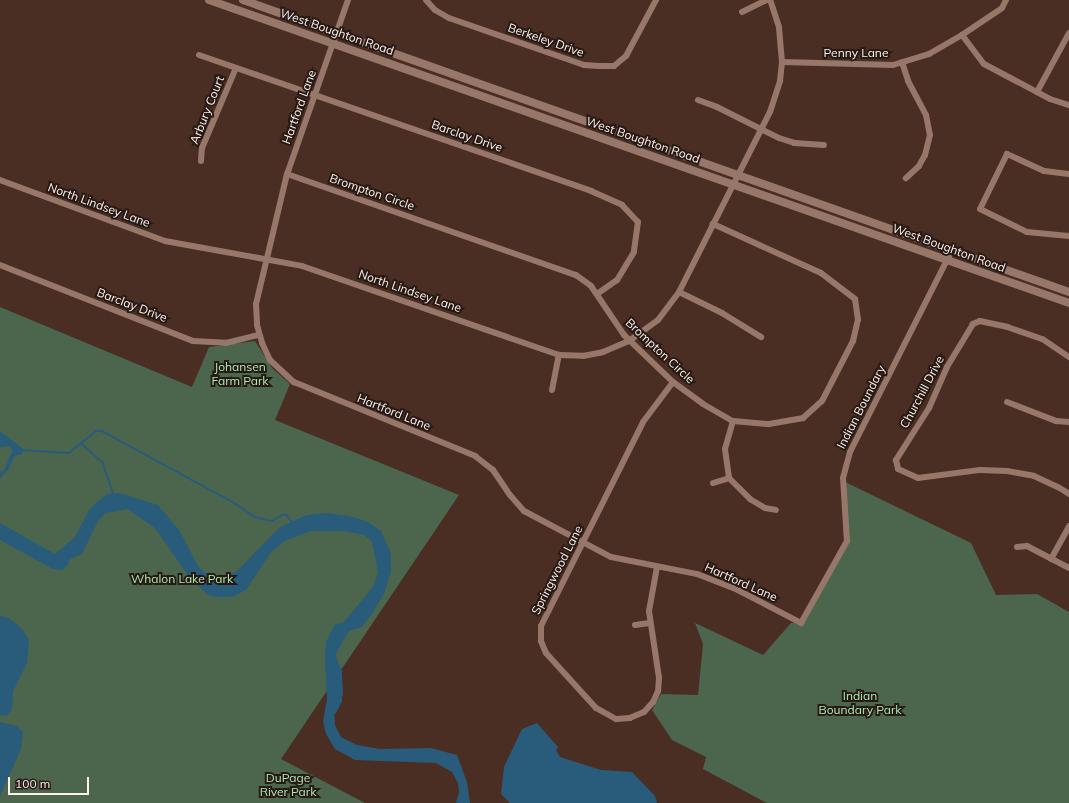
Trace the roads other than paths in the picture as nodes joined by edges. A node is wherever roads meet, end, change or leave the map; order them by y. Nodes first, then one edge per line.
1 (209, 0) edge
2 (244, 0) edge
3 (348, 0) edge
4 (426, 0) edge
5 (656, 0) edge
6 (769, 0) edge
7 (1006, 0) edge
8 (742, 12) dead end
9 (1069, 33) edge
10 (337, 34) junction
11 (962, 35) junction
12 (333, 43) junction
13 (199, 55) dead end
14 (782, 62) junction
15 (902, 62) junction
16 (236, 68) junction
17 (1036, 92) junction
18 (315, 94) junction
19 (698, 100) dead end
20 (1069, 105) edge
21 (761, 130) junction
22 (824, 145) dead end
23 (201, 162) dead end
24 (287, 174) junction
25 (1069, 174) edge
26 (738, 175) junction
27 (906, 178) dead end
28 (0, 180) edge
29 (734, 184) junction
30 (713, 224) junction
31 (1069, 236) edge
32 (952, 250) junction
33 (268, 258) junction
34 (949, 260) junction
35 (0, 265) edge
36 (678, 292) junction
37 (1069, 292) edge
38 (597, 294) junction
39 (1069, 303) edge
40 (259, 335) junction
41 (761, 337) dead end
42 (629, 341) junction
43 (559, 355) junction
44 (1069, 357) edge
45 (673, 382) junction
46 (552, 390) dead end
47 (1007, 402) dead end
48 (734, 421) junction
49 (1069, 422) edge
50 (728, 478) junction
51 (713, 483) dead end
52 (1069, 494) edge
53 (776, 510) dead end
54 (1069, 526) edge
55 (583, 542) junction
56 (1017, 547) dead end
57 (1051, 559) junction
58 (657, 566) junction
59 (1069, 568) edge
60 (650, 623) junction
61 (801, 623) joint
62 (635, 624) dead end

1 - 12 main road, West Boughton Road
2 - 10 main road, West Boughton Road
3 - 10 street, Hartford Lane
4 - 5 street, Berkeley Drive
6 - 8 street
6 - 14 street
7 - 11 street, Penny Lane
9 - 17 street
10 - 12 street, Hartford Lane
10 - 26 main road, West Boughton Road
11 - 15 street, Penny Lane
11 - 17 street
12 - 18 street, Hartford Lane
12 - 29 main road, West Boughton Road
13 - 16 street, Barclay Drive
14 - 15 street, Penny Lane
14 - 21 street
15 - 27 street
16 - 18 street, Barclay Drive
16 - 23 street, Arbury Court
17 - 20 street
18 - 24 street, Hartford Lane
18 - 38 street, Barclay Drive
19 - 21 street
21 - 22 street
21 - 26 street
24 - 33 street, Hartford Lane
24 - 38 street, Brompton Circle
25 - 31 street
26 - 29 street, North Lindsey Lane
26 - 32 main road, West Boughton Road
28 - 33 street, North Lindsey Lane
29 - 30 street, North Lindsey Lane
29 - 34 main road, West Boughton Road
30 - 36 street, North Lindsey Lane
30 - 48 street, Brompton Circle
32 - 34 street, Indian Boundary
32 - 37 main road, West Boughton Road
33 - 40 street, Hartford Lane
33 - 43 street, North Lindsey Lane
34 - 39 main road, West Boughton Road
34 - 61 street, Indian Boundary
35 - 40 street, Barclay Drive
36 - 41 street
36 - 42 street, North Lindsey Lane
38 - 42 street, Brompton Circle
40 - 55 street, Hartford Lane
42 - 43 street, North Lindsey Lane
42 - 45 street, Brompton Circle
43 - 46 street
44 - 52 street, Churchill Drive
45 - 48 street, Brompton Circle
45 - 55 street, Springwood Lane
47 - 49 street
48 - 50 street
50 - 51 street
50 - 53 street
54 - 57 street
55 - 58 street, Hartford Lane
55 - 60 street, Springwood Lane
56 - 57 street
57 - 59 street
58 - 60 street, Springwood Lane
58 - 61 street, Hartford Lane
60 - 62 street

